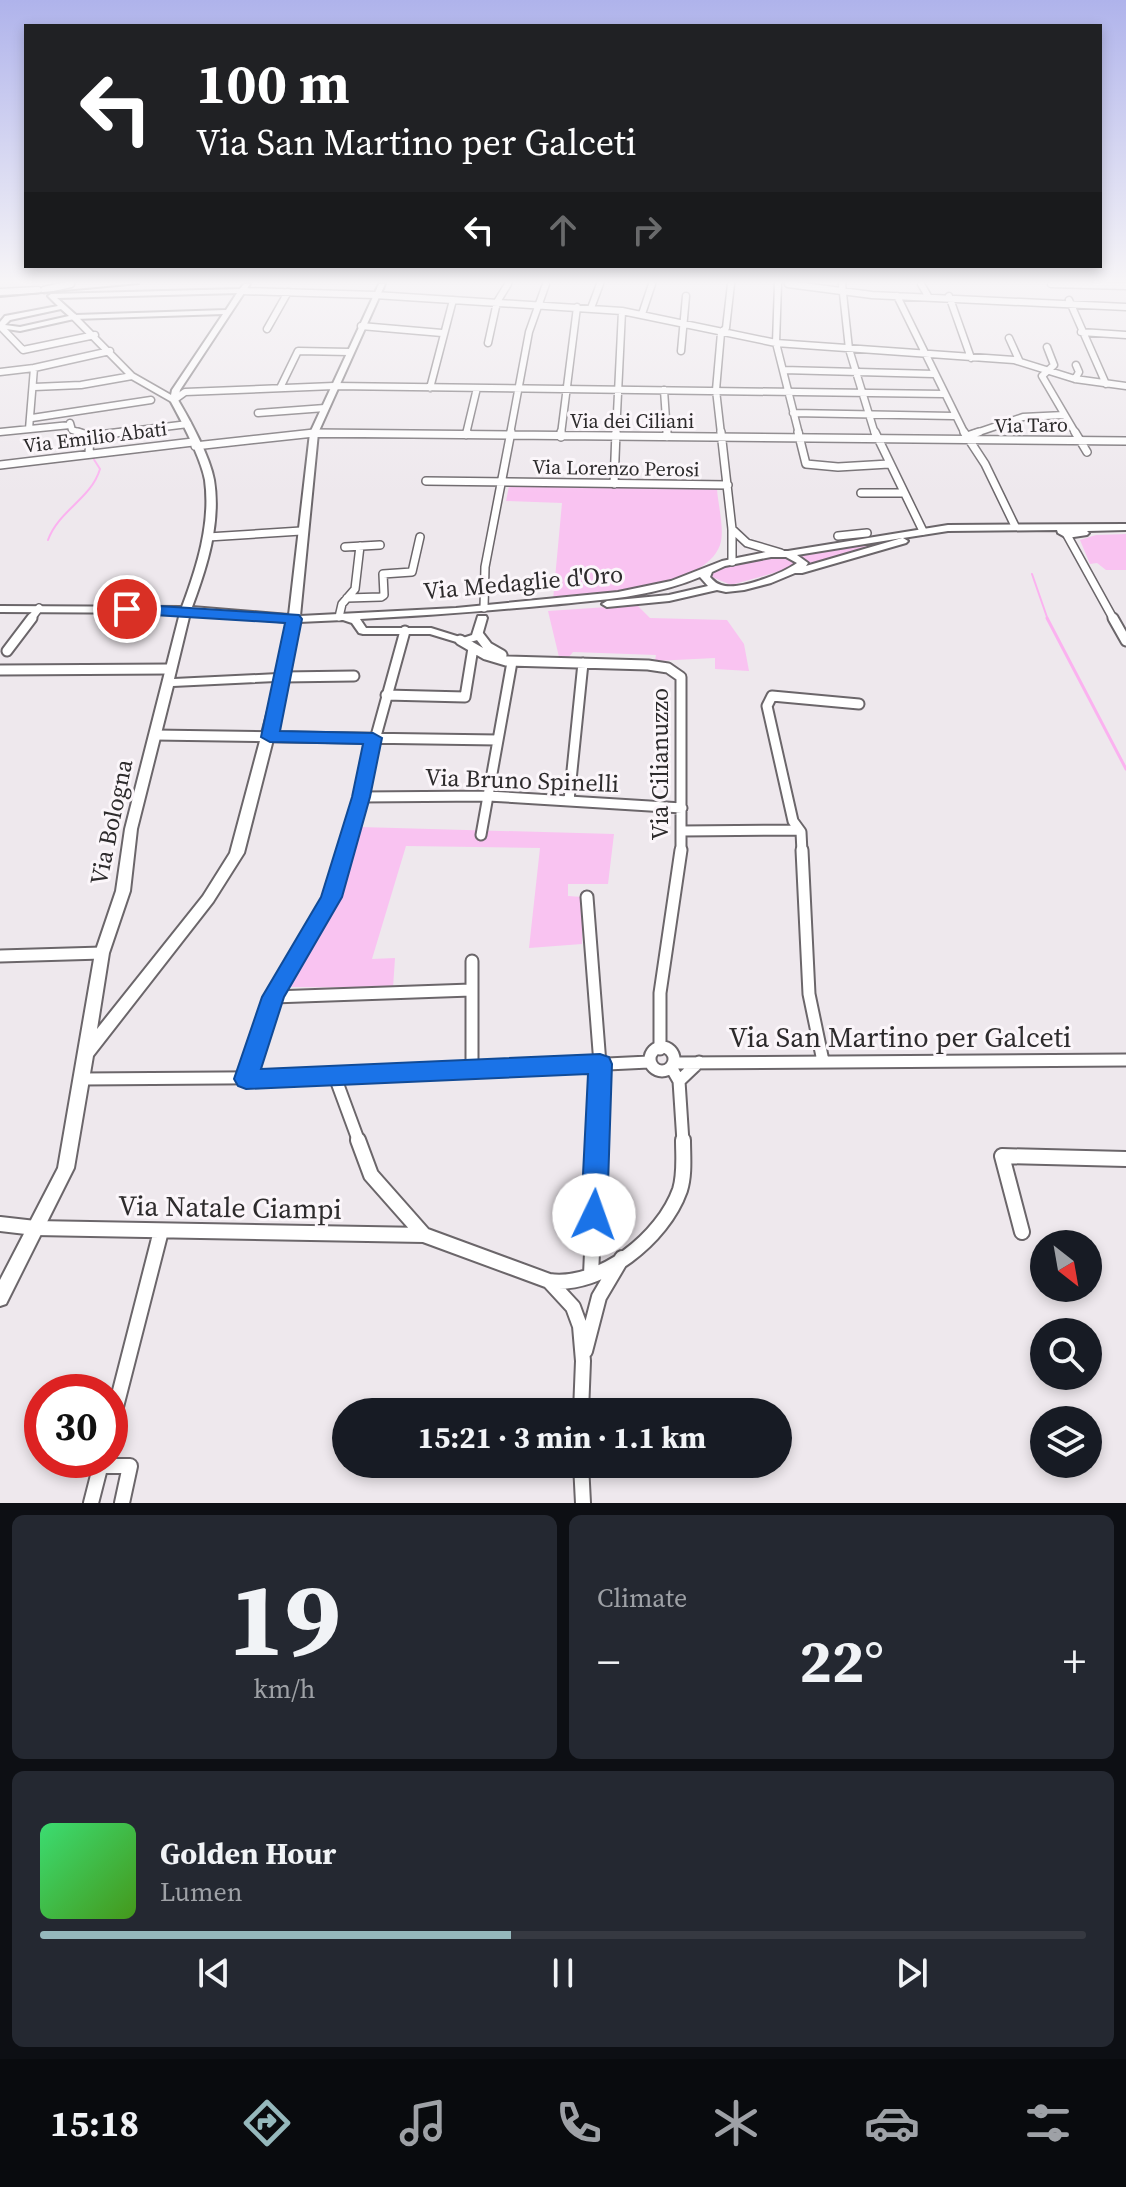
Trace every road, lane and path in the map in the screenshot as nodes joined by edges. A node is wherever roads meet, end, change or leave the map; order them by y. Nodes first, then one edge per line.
1 (96, 354) edge
2 (113, 354) edge
3 (199, 354) edge
4 (296, 354) edge
5 (349, 354) edge
6 (437, 354) edge
7 (526, 354) edge
8 (570, 354) edge
9 (619, 354) edge
10 (721, 354) edge
11 (779, 354) edge
12 (851, 354) edge
13 (912, 354) edge
14 (970, 354) edge
15 (1016, 354) edge
16 (1050, 354) edge
17 (1092, 354) edge
18 (923, 355) junction
19 (971, 358) junction
20 (1019, 360) junction
21 (1076, 365) dead end
22 (34, 368) junction
23 (783, 370) junction
24 (856, 371) junction
25 (0, 372) edge
26 (1047, 372) junction
27 (934, 374) junction
28 (132, 376) junction
29 (1075, 379) junction
30 (1106, 384) junction
31 (334, 386) junction
32 (1126, 386) edge
33 (34, 387) junction
34 (280, 388) junction
35 (430, 388) junction
36 (477, 388) junction
37 (519, 389) junction
38 (564, 389) junction
39 (176, 390) junction
40 (617, 390) junction
41 (664, 390) junction
42 (716, 390) junction
43 (788, 391) junction
44 (161, 393) junction
45 (863, 393) junction
46 (944, 394) junction
47 (151, 400) dead end
48 (174, 400) junction
49 (325, 408) junction
50 (69, 412) junction
51 (258, 413) dead end
52 (793, 413) junction
53 (869, 415) junction
54 (1064, 415) junction
55 (953, 416) junction
56 (30, 424) junction
57 (188, 424) junction
58 (70, 425) junction
59 (0, 432) edge
60 (314, 433) junction
61 (466, 435) junction
62 (90, 436) junction
63 (511, 436) junction
64 (613, 436) junction
65 (561, 437) junction
66 (667, 437) junction
67 (720, 437) junction
68 (798, 438) junction
69 (968, 439) junction
70 (1078, 439) junction
71 (877, 440) junction
72 (1126, 441) edge
73 (194, 444) junction
74 (1087, 452) dead end
75 (89, 453) junction
76 (889, 464) junction
77 (0, 465) edge
78 (426, 481) dead end
79 (503, 482) junction
80 (614, 484) junction
81 (728, 485) junction
82 (861, 493) dead end
83 (902, 493) junction
84 (1015, 526) junction
85 (732, 529) junction
86 (1126, 529) edge
87 (301, 531) junction
88 (923, 531) junction
89 (867, 533) dead end
90 (1071, 533) junction
91 (838, 536) dead end
92 (208, 537) junction
93 (420, 537) dead end
94 (380, 545) dead end
95 (360, 546) junction
96 (345, 547) dead end
97 (786, 554) junction
98 (732, 562) junction
99 (707, 572) junction
100 (793, 572) junction
101 (718, 587) junction
102 (347, 598) junction
103 (39, 608) junction
104 (0, 609) edge
105 (186, 610) junction
106 (485, 613) junction
107 (369, 616) junction
108 (341, 617) junction
109 (313, 618) junction
110 (294, 619) junction
111 (357, 623) junction
112 (1121, 625) edge
113 (291, 631) junction
114 (405, 631) junction
115 (478, 634) junction
116 (460, 640) junction
117 (1126, 641) edge
118 (473, 648) junction
119 (7, 651) dead end
120 (541, 661) junction
121 (512, 662) junction
122 (583, 663) junction
123 (171, 669) junction
124 (0, 670) edge
125 (354, 676) dead end
126 (283, 677) junction
127 (167, 683) junction
128 (386, 695) junction
129 (859, 704) dead end
130 (155, 735) junction
131 (270, 737) junction
132 (373, 738) junction
133 (498, 740) junction
134 (488, 796) junction
135 (361, 797) junction
136 (569, 800) junction
137 (682, 808) junction
138 (799, 830) junction
139 (682, 831) junction
140 (481, 835) dead end
141 (587, 897) dead end
142 (102, 953) junction
143 (0, 956) edge
144 (472, 961) dead end
145 (471, 990) junction
146 (273, 997) junction
147 (118, 1014) junction
148 (93, 1015) junction
149 (86, 1053) junction
150 (669, 1058) junction
151 (1126, 1060) edge
152 (823, 1061) junction
153 (649, 1062) junction
154 (699, 1062) junction
155 (600, 1064) junction
156 (472, 1070) junction
157 (335, 1077) junction
158 (83, 1079) junction
159 (246, 1079) junction
160 (679, 1081) junction
161 (1126, 1159) edge
162 (0, 1224) edge
163 (35, 1228) junction
164 (161, 1231) junction
165 (1022, 1232) dead end
166 (424, 1235) junction
167 (624, 1255) junction
168 (591, 1275) junction
169 (549, 1281) junction
170 (0, 1298) edge
171 (583, 1361) junction
172 (124, 1374) edge
173 (582, 1398) edge
174 (98, 1478) edge
175 (127, 1478) edge
176 (582, 1478) edge
177 (91, 1503) edge
178 (122, 1503) edge
179 (583, 1503) edge

1 - 22 street
2 - 28 street
3 - 39 street
4 - 34 street
5 - 31 street
6 - 35 street
7 - 37 street
8 - 38 street
9 - 40 street
10 - 42 street
11 - 23 street
12 - 24 street
13 - 18 street
14 - 19 street
15 - 20 street
16 - 26 street
17 - 30 street
18 - 19 street
18 - 27 street
19 - 20 street
20 - 26 street
21 - 29 street
22 - 25 street
22 - 33 street
23 - 24 street
23 - 43 street
24 - 27 street
24 - 45 street
26 - 29 street
26 - 54 street
27 - 46 street
28 - 33 street
28 - 44 street
29 - 30 street
30 - 32 street
31 - 34 street
31 - 35 street
31 - 49 street
33 - 56 street
34 - 48 street
35 - 36 street
36 - 37 street
36 - 61 street
37 - 38 street
37 - 63 street
38 - 40 street
38 - 65 street
39 - 44 street
39 - 48 street
40 - 41 street
40 - 64 street
41 - 42 street
41 - 66 street
42 - 43 street
42 - 67 street
43 - 45 street
43 - 52 street
44 - 48 street
45 - 46 street
45 - 53 street
46 - 55 street
47 - 50 street
48 - 57 street, Via Bologna
49 - 51 street
49 - 60 street
50 - 56 street
50 - 58 street
52 - 53 street
52 - 68 street
53 - 55 street
53 - 71 street
54 - 69 street
54 - 70 street
55 - 69 street
56 - 58 street
56 - 59 street
57 - 62 street
57 - 73 street, Via Bologna
58 - 62 street
60 - 61 street, Via dei Ciliani
60 - 73 street, Via dei Ciliani
60 - 87 street
61 - 63 street, Via dei Ciliani
62 - 75 street
63 - 65 street, Via dei Ciliani
63 - 79 street
64 - 65 street, Via dei Ciliani
64 - 66 street, Via dei Ciliani
64 - 80 street
66 - 67 street, Via dei Ciliani
67 - 68 street, Via dei Ciliani
67 - 81 street
68 - 71 street, Via dei Ciliani
68 - 76 street
69 - 70 street, Via Taro
69 - 71 street, Via dei Ciliani
69 - 84 street
70 - 72 street
70 - 74 street, Via Taro
71 - 76 street
73 - 75 street, Via Emilio Abati
73 - 92 street, Via Bologna
75 - 77 street, Via Emilio Abati
76 - 83 street
78 - 79 street, Via Lorenzo Perosi
79 - 80 street, Via Lorenzo Perosi
79 - 106 street
80 - 81 street, Via Lorenzo Perosi
81 - 85 street
82 - 83 street
83 - 88 street
84 - 88 street, Via Medaglie d'Oro
84 - 90 street, Via Medaglie d'Oro
85 - 97 street
85 - 98 street
86 - 90 street
87 - 92 street
87 - 110 street
88 - 97 street, Via Medaglie d'Oro
89 - 91 street
90 - 100 street, Via Medaglie d'Oro
90 - 112 street
92 - 105 street, Via Bologna
93 - 102 street
94 - 95 street
95 - 96 street
95 - 102 street
97 - 98 street, Via Medaglie d'Oro
97 - 100 street
98 - 99 street, Via Medaglie d'Oro
99 - 101 street
99 - 106 street, Via Medaglie d'Oro
100 - 101 street, Via Medaglie d'Oro
101 - 106 street, Via Medaglie d'Oro
102 - 108 street
103 - 104 street
103 - 105 street
103 - 119 street
105 - 110 street
105 - 123 street, Via Bologna
106 - 107 street, Via Medaglie d'Oro
106 - 115 street
107 - 108 street, Via Medaglie d'Oro
107 - 111 street
108 - 109 street, Via Medaglie d'Oro
108 - 111 street
109 - 110 street, Via Medaglie d'Oro
109 - 113 street
110 - 113 street
111 - 114 street, Via Cilianuzzo
112 - 117 street
113 - 126 street
114 - 116 street, Via Cilianuzzo
114 - 128 street
115 - 116 street
115 - 120 street, Via Cilianuzzo
116 - 118 street, Via Cilianuzzo
118 - 121 street, Via Cilianuzzo
118 - 128 street
120 - 121 street, Via Cilianuzzo
120 - 122 street, Via Cilianuzzo
121 - 133 street
122 - 136 street
122 - 137 street, Via Cilianuzzo
123 - 124 street
123 - 127 street, Via Bologna
125 - 126 street
126 - 127 street
126 - 131 street
127 - 130 street, Via Bologna
128 - 132 street
129 - 138 street
130 - 131 street
130 - 142 street, Via Bologna
131 - 132 street
131 - 147 street
132 - 133 street
132 - 135 street
133 - 134 street
134 - 135 street, Via Bruno Spinelli
134 - 136 street, Via Bruno Spinelli
134 - 140 street
135 - 146 street
136 - 137 street, Via Bruno Spinelli
137 - 139 street, Via Cilianuzzo
138 - 139 street
138 - 152 street
139 - 150 street, Via Cilianuzzo
141 - 155 street
142 - 143 street
142 - 148 street, Via Bologna
144 - 145 street
145 - 146 street
145 - 156 street
146 - 159 street
147 - 148 street
147 - 149 street
148 - 149 street, Via Bologna
149 - 158 street, Via Bologna
150 - 153 street
150 - 153 street
150 - 154 street, Via San Martino per Galceti
150 - 160 street, Via Cilianuzzo
151 - 152 street, Via San Martino per Galceti
152 - 154 street, Via San Martino per Galceti
153 - 155 street
154 - 160 street
155 - 156 street
155 - 168 street
156 - 157 street
157 - 159 street
157 - 166 street
158 - 159 street
158 - 163 street, Via Bologna
160 - 167 street, Via Cilianuzzo
161 - 165 street
162 - 163 street, Via Natale Ciampi
163 - 164 street, Via Natale Ciampi
163 - 170 street, Via Bologna
164 - 166 street, Via Natale Ciampi
164 - 172 street
166 - 169 street
167 - 168 street, Via Cilianuzzo
167 - 171 street
168 - 169 street, Via Cilianuzzo
169 - 171 street
171 - 173 street
174 - 177 street
175 - 178 street
176 - 179 street

